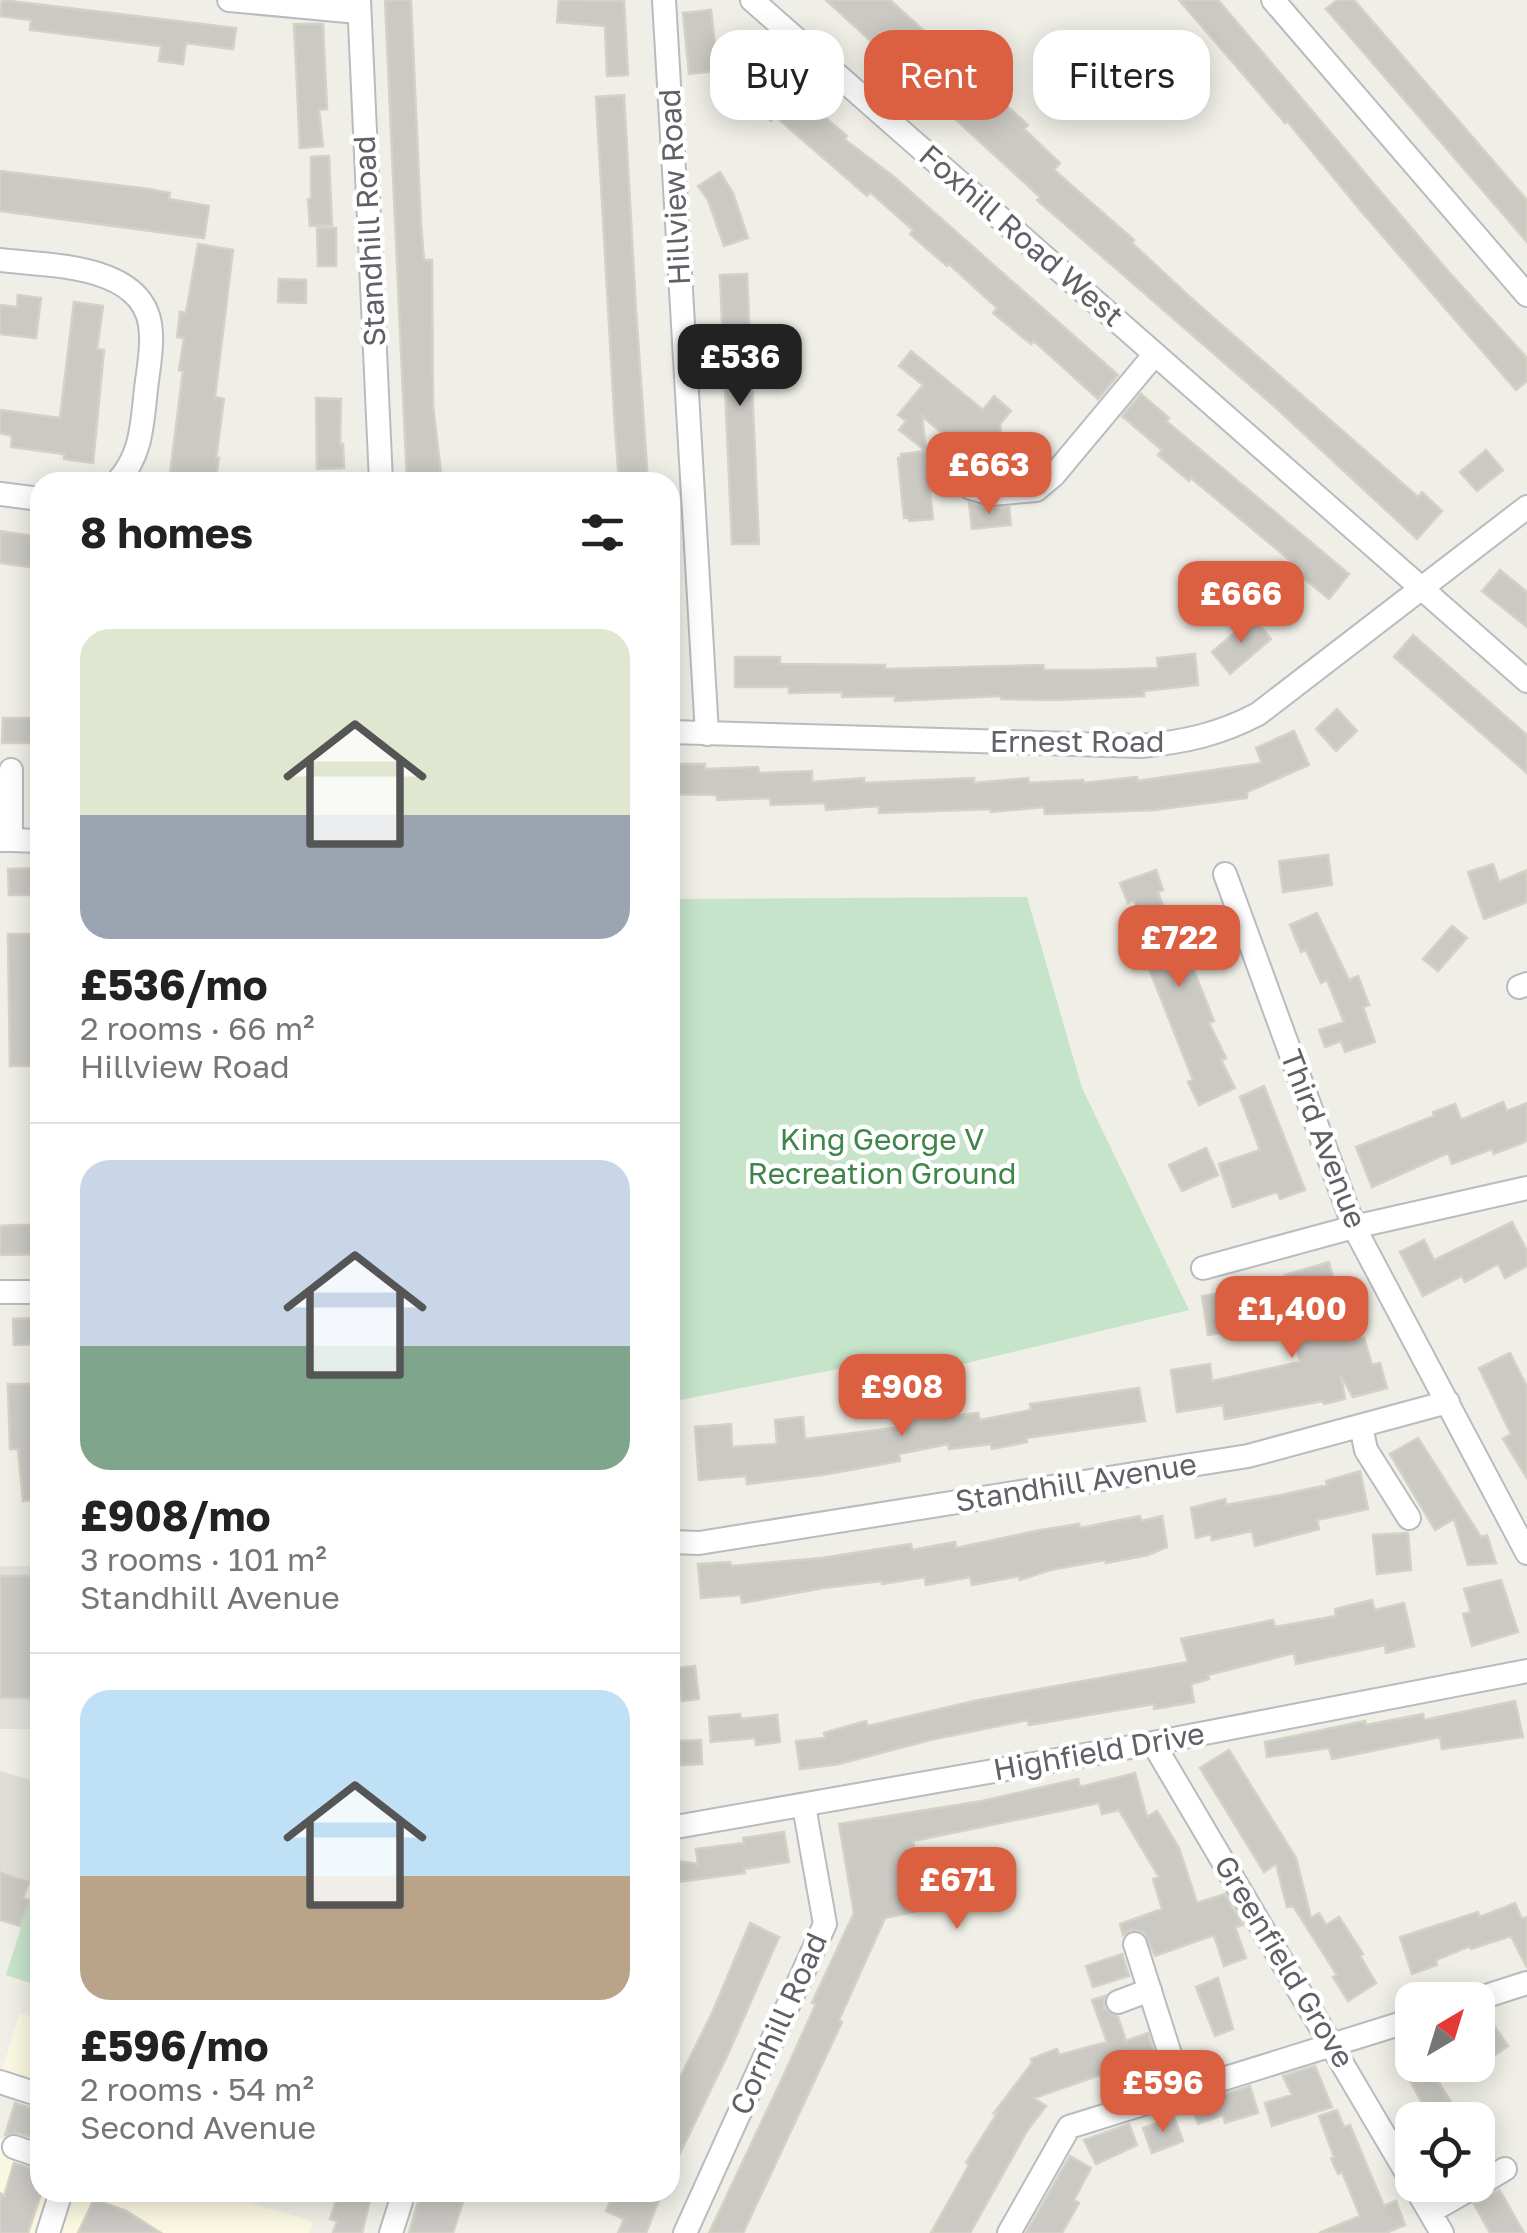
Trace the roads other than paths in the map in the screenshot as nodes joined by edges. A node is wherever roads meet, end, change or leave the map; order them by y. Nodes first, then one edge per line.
1 (664, 0) edge
2 (752, 0) edge
3 (1273, 0) edge
4 (239, 1) edge
5 (359, 6) edge
6 (0, 260) edge
7 (1527, 295) edge
8 (1154, 354) junction
9 (942, 452) dead end
10 (125, 472) edge
11 (381, 472) edge
12 (0, 494) edge
13 (30, 498) edge
14 (1527, 507) edge
15 (1421, 588) junction
16 (1527, 681) edge
17 (680, 733) edge
18 (707, 734) junction
19 (10, 770) dead end
20 (6, 840) edge
21 (1224, 874) dead end
22 (1527, 1188) edge
23 (1354, 1227) junction
24 (1203, 1268) dead end
25 (0, 1292) edge
26 (30, 1292) edge
27 (1448, 1402) junction
28 (1361, 1426) junction
29 (1409, 1518) dead end
30 (680, 1542) edge
31 (1527, 1554) edge
32 (1527, 1670) edge
33 (1154, 1743) junction
34 (804, 1806) junction
35 (680, 1826) edge
36 (1136, 1944) dead end
37 (1527, 1983) edge
38 (1150, 1990) junction
39 (1495, 1993) edge
40 (1118, 2002) dead end
41 (1395, 2025) edge
42 (1334, 2045) junction
43 (0, 2082) edge
44 (30, 2092) edge
45 (1182, 2092) junction
46 (14, 2147) dead end
47 (1395, 2152) edge
48 (30, 2153) edge
49 (1506, 2169) dead end
50 (1495, 2175) edge
51 (58, 2202) edge
52 (401, 2202) edge
53 (1459, 2202) edge
54 (1436, 2223) edge
55 (48, 2233) edge
56 (391, 2233) edge
57 (685, 2233) edge
58 (1009, 2233) edge

1 - 18 street, Hillview Road
2 - 8 street, Foxhill Road West
3 - 7 street
4 - 5 street
5 - 11 street, Standhill Road
6 - 10 street
8 - 9 street
8 - 15 street, Foxhill Road West
12 - 13 street
14 - 15 street, Ernest Road
15 - 16 street, Foxhill Road West
15 - 18 street, Ernest Road
17 - 18 street, Ernest Road
19 - 20 street
21 - 23 street, Third Avenue
22 - 23 street
23 - 24 street
23 - 27 street, Third Avenue
25 - 26 street
27 - 28 street, Standhill Avenue
27 - 31 street, Third Avenue
28 - 29 street
28 - 30 street, Standhill Avenue
32 - 33 street, Highfield Drive
33 - 34 street, Highfield Drive
33 - 42 street, Greenfield Grove
34 - 35 street, Highfield Drive
34 - 57 street, Cornhill Road
36 - 38 street
37 - 39 street
38 - 40 street
38 - 45 street
41 - 42 street
42 - 45 street
42 - 47 street, Greenfield Grove
43 - 44 street
45 - 58 street
46 - 48 street
49 - 50 street
51 - 55 street
52 - 56 street
53 - 54 street

